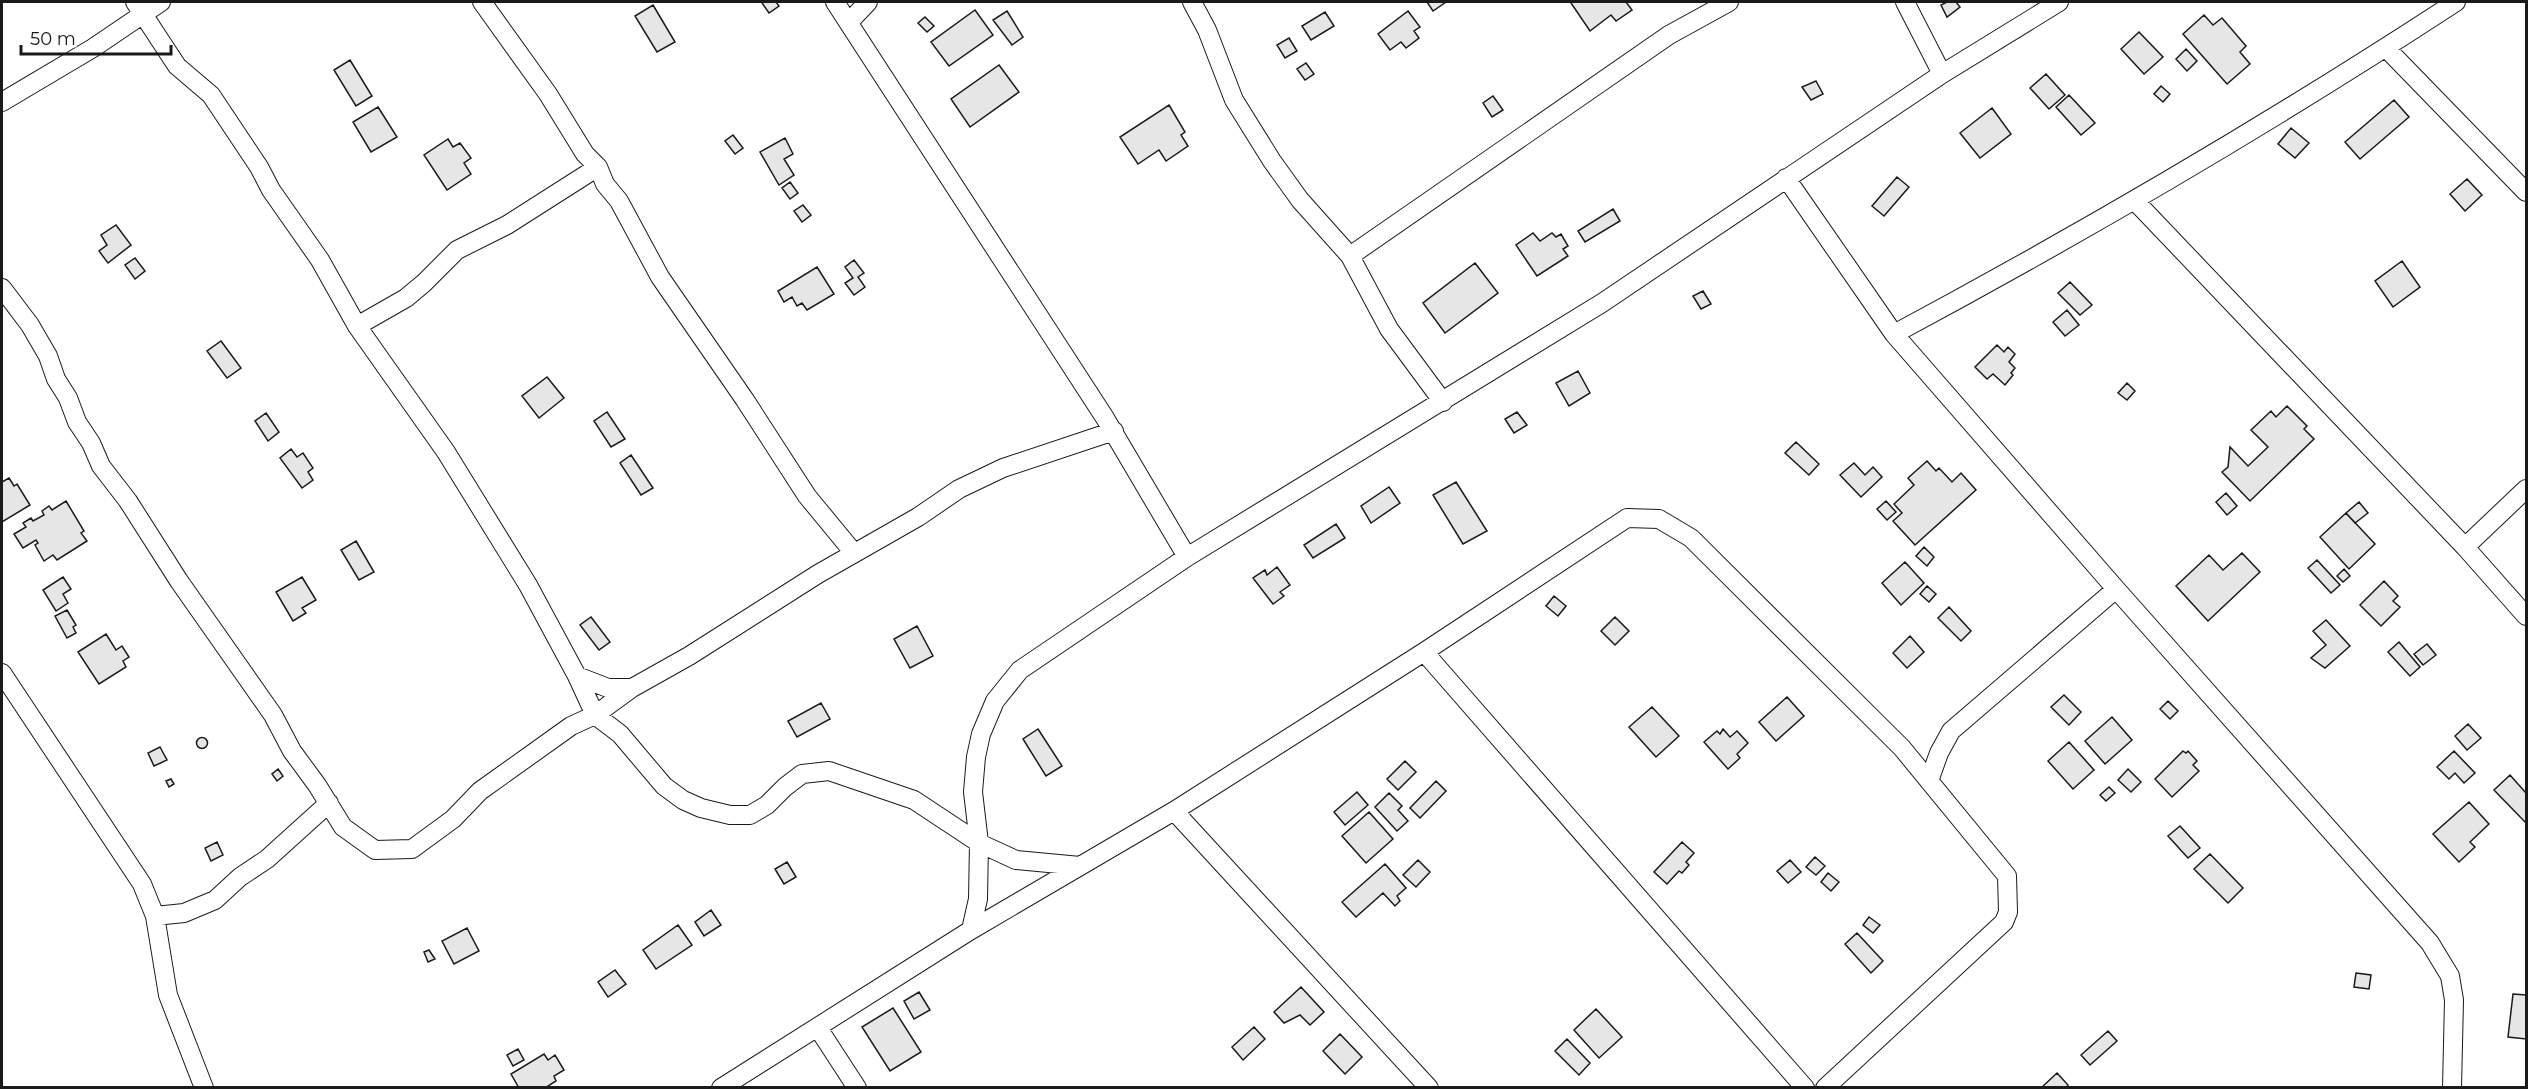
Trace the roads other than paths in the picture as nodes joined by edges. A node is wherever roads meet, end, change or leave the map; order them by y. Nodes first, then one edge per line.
1 (161, 2) edge
2 (482, 2) edge
3 (836, 2) edge
4 (868, 2) edge
5 (1192, 2) edge
6 (1729, 2) edge
7 (1905, 2) edge
8 (2059, 2) edge
9 (2456, 2) edge
10 (138, 7) edge
11 (849, 22) junction
12 (2386, 48) junction
13 (1942, 74) junction
14 (2, 102) edge
15 (597, 167) junction
16 (1785, 178) junction
17 (2526, 192) edge
18 (2135, 201) junction
19 (1350, 256) junction
20 (2, 288) edge
21 (357, 326) junction
22 (1894, 334) junction
23 (1443, 402) junction
24 (1114, 431) junction
25 (2526, 489) edge
26 (2465, 547) junction
27 (854, 553) junction
28 (1187, 557) junction
29 (2116, 589) junction
30 (2526, 616) edge
31 (1424, 652) junction
32 (2, 673) edge
33 (577, 676) junction
34 (632, 688) junction
35 (595, 715) junction
36 (1929, 781) junction
37 (329, 803) junction
38 (1174, 811) junction
39 (978, 843) junction
40 (1080, 866) junction
41 (154, 916) junction
42 (971, 930) junction
43 (818, 1028) junction
44 (1422, 1085) edge
45 (204, 1088) edge
46 (721, 1088) edge
47 (857, 1088) edge
48 (1804, 1088) edge
49 (1825, 1088) edge
50 (2452, 1088) edge

1 - 10 street
2 - 15 street
3 - 11 street
4 - 11 street
5 - 19 street
6 - 19 street
7 - 13 street
8 - 13 street
9 - 12 street
10 - 14 street
10 - 21 street
11 - 24 street
12 - 17 street
12 - 18 street
13 - 16 street
15 - 21 street
15 - 27 street
16 - 22 street
16 - 23 street
18 - 22 street
18 - 26 street
19 - 23 street
20 - 37 street
21 - 33 street
22 - 29 street
23 - 28 street
24 - 27 street
24 - 28 street
25 - 26 street
26 - 30 street
27 - 34 street
28 - 39 street
29 - 36 street
29 - 50 street
31 - 36 street
31 - 38 street
31 - 48 street
32 - 41 street
33 - 34 street
33 - 35 street
34 - 35 street
35 - 37 street
35 - 39 street
36 - 49 street
37 - 41 street
38 - 40 street
38 - 44 street
39 - 40 street
39 - 42 street
40 - 42 street
41 - 45 street
42 - 43 street
43 - 46 street
43 - 47 street

